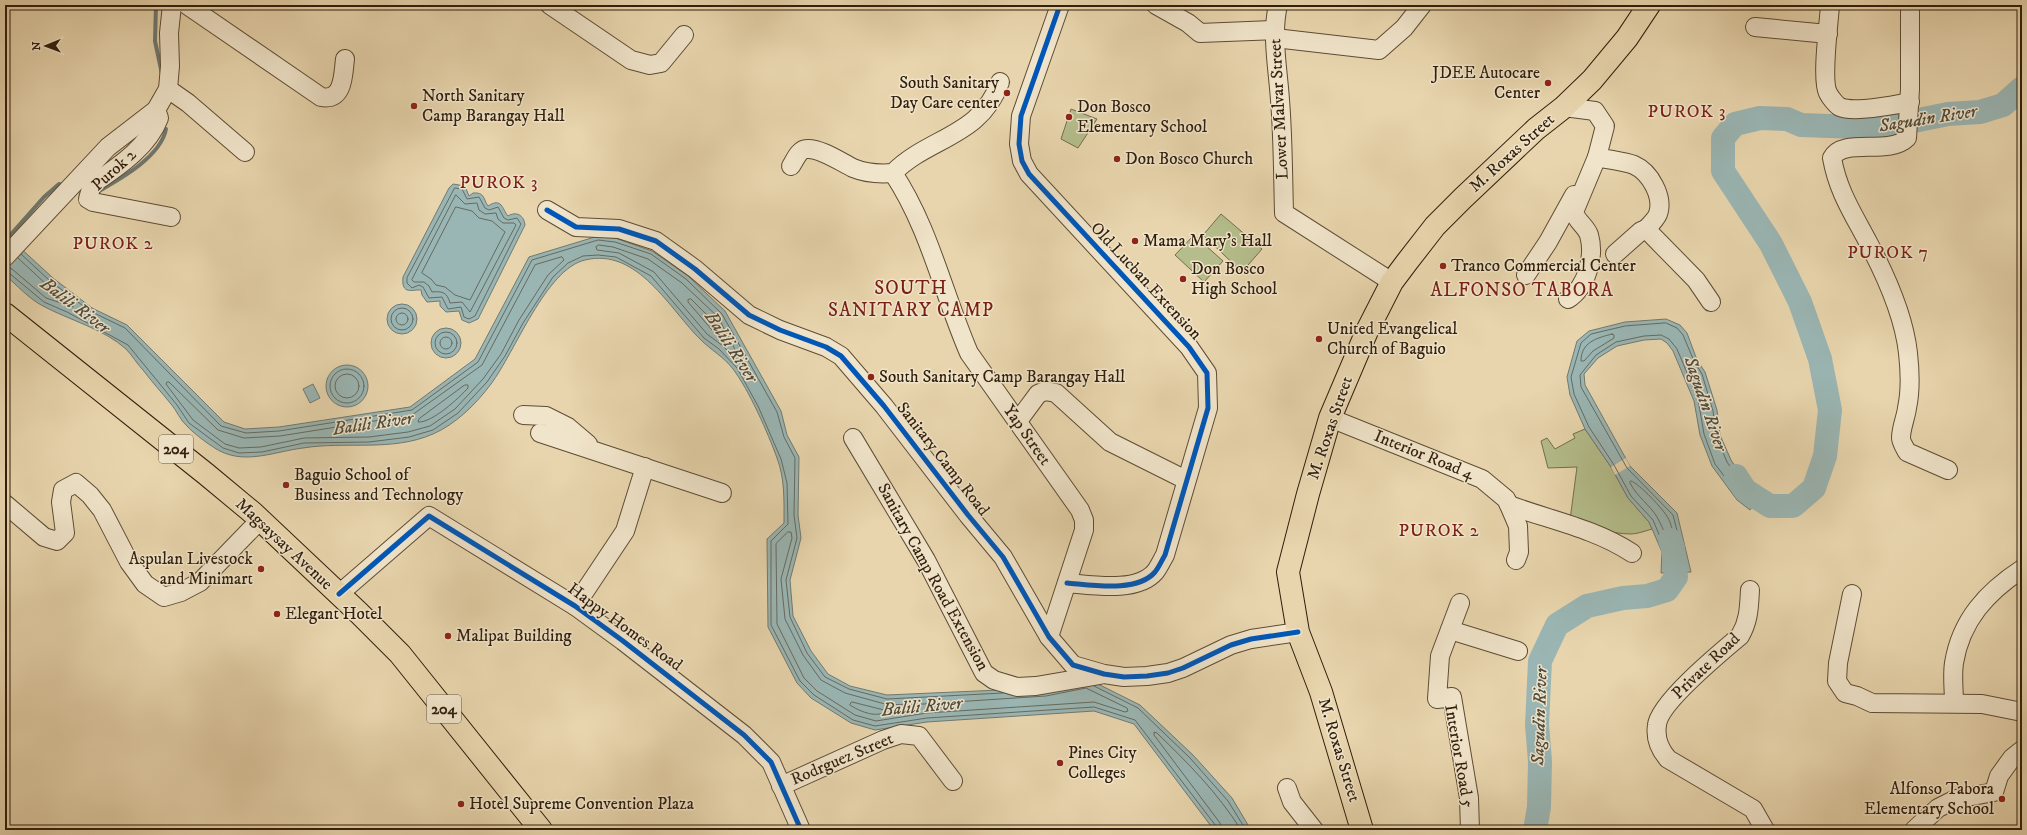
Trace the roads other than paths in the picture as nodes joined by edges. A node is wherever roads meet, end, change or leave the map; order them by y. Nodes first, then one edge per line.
1 (172, 5) edge
2 (187, 5) edge
3 (550, 5) edge
4 (1060, 5) edge
5 (1156, 5) edge
6 (1278, 5) edge
7 (1422, 5) edge
8 (1649, 5) edge
9 (1830, 5) edge
10 (1910, 5) edge
11 (1755, 27) dead end
12 (1275, 34) junction
13 (1828, 34) junction
14 (684, 35) dead end
15 (345, 59) dead end
16 (1000, 82) dead end
17 (168, 89) junction
18 (1564, 107) junction
19 (156, 110) junction
20 (1909, 116) junction
21 (1599, 149) junction
22 (245, 152) dead end
23 (791, 166) dead end
24 (893, 173) junction
25 (547, 210) dead end
26 (171, 217) dead end
27 (1646, 229) junction
28 (1615, 254) dead end
29 (5, 257) edge
30 (1526, 274) dead end
31 (1392, 282) junction
32 (1568, 299) dead end
33 (1710, 302) dead end
34 (5, 314) edge
35 (523, 415) dead end
36 (1330, 418) junction
37 (1018, 422) junction
38 (540, 433) dead end
39 (853, 438) dead end
40 (594, 450) junction
41 (645, 468) junction
42 (1948, 470) dead end
43 (1186, 480) junction
44 (722, 493) dead end
45 (5, 504) edge
46 (1510, 505) junction
47 (260, 520) junction
48 (1632, 553) dead end
49 (1516, 560) dead end
50 (2022, 569) edge
51 (1067, 583) junction
52 (1750, 590) dead end
53 (339, 594) junction
54 (1852, 594) dead end
55 (1460, 603) dead end
56 (575, 606) junction
57 (1450, 630) junction
58 (1298, 632) junction
59 (1048, 637) junction
60 (1518, 651) dead end
61 (1104, 674) junction
62 (1954, 703) junction
63 (2022, 712) edge
64 (2022, 750) edge
65 (953, 781) dead end
66 (782, 786) junction
67 (1287, 788) dead end
68 (541, 830) edge
69 (801, 830) edge
70 (1314, 830) edge
71 (1362, 830) edge
72 (1470, 830) edge
73 (1765, 830) edge
74 (1914, 830) edge

1 - 17 street
2 - 15 street
3 - 14 street
4 - 43 street, Old Lucban Extension
5 - 12 street
6 - 12 street, Lower Malvar Street
7 - 12 street
8 - 18 main road, M. Roxas Street
9 - 13 street
10 - 20 street
11 - 13 street
12 - 31 street, Lower Malvar Street
13 - 20 street
16 - 24 street
17 - 19 street
17 - 22 street
18 - 21 street
18 - 31 main road, M. Roxas Street
19 - 26 street, Purok 2
19 - 29 street
20 - 42 street
21 - 27 street
21 - 30 street
21 - 32 street
23 - 24 street
24 - 37 street, Yap Street
25 - 59 street, Sanitary Camp Road
27 - 28 street
27 - 33 street
31 - 36 main road, M. Roxas Street
34 - 47 main road, Magsaysay Avenue / 204
35 - 40 street
36 - 46 street, Interior Road 4
36 - 58 main road, M. Roxas Street
37 - 43 street
37 - 51 street, Yap Street
38 - 40 street
39 - 61 street, Sanitary Camp Road Extension
40 - 41 street
41 - 44 street
41 - 56 street
43 - 51 street, Old Lucban Extension
45 - 47 street
46 - 48 street, Interior Road 4
46 - 49 street, Interior Road 4
47 - 53 main road, Magsaysay Avenue / 204
50 - 62 street
51 - 59 street, Yap Street
52 - 73 street, Private Road
53 - 56 street, Happy Homes Road
53 - 68 main road, Magsaysay Avenue / 204
54 - 62 street
55 - 57 street, Interior Road 5
56 - 66 street, Happy Homes Road
57 - 60 street
57 - 72 street, Interior Road 5
58 - 61 street, Sanitary Camp Road
58 - 71 main road, M. Roxas Street
59 - 61 street, Sanitary Camp Road
62 - 63 street
64 - 74 street
65 - 66 street, Rodrguez Street
66 - 69 street, Happy Homes Road
67 - 70 street

